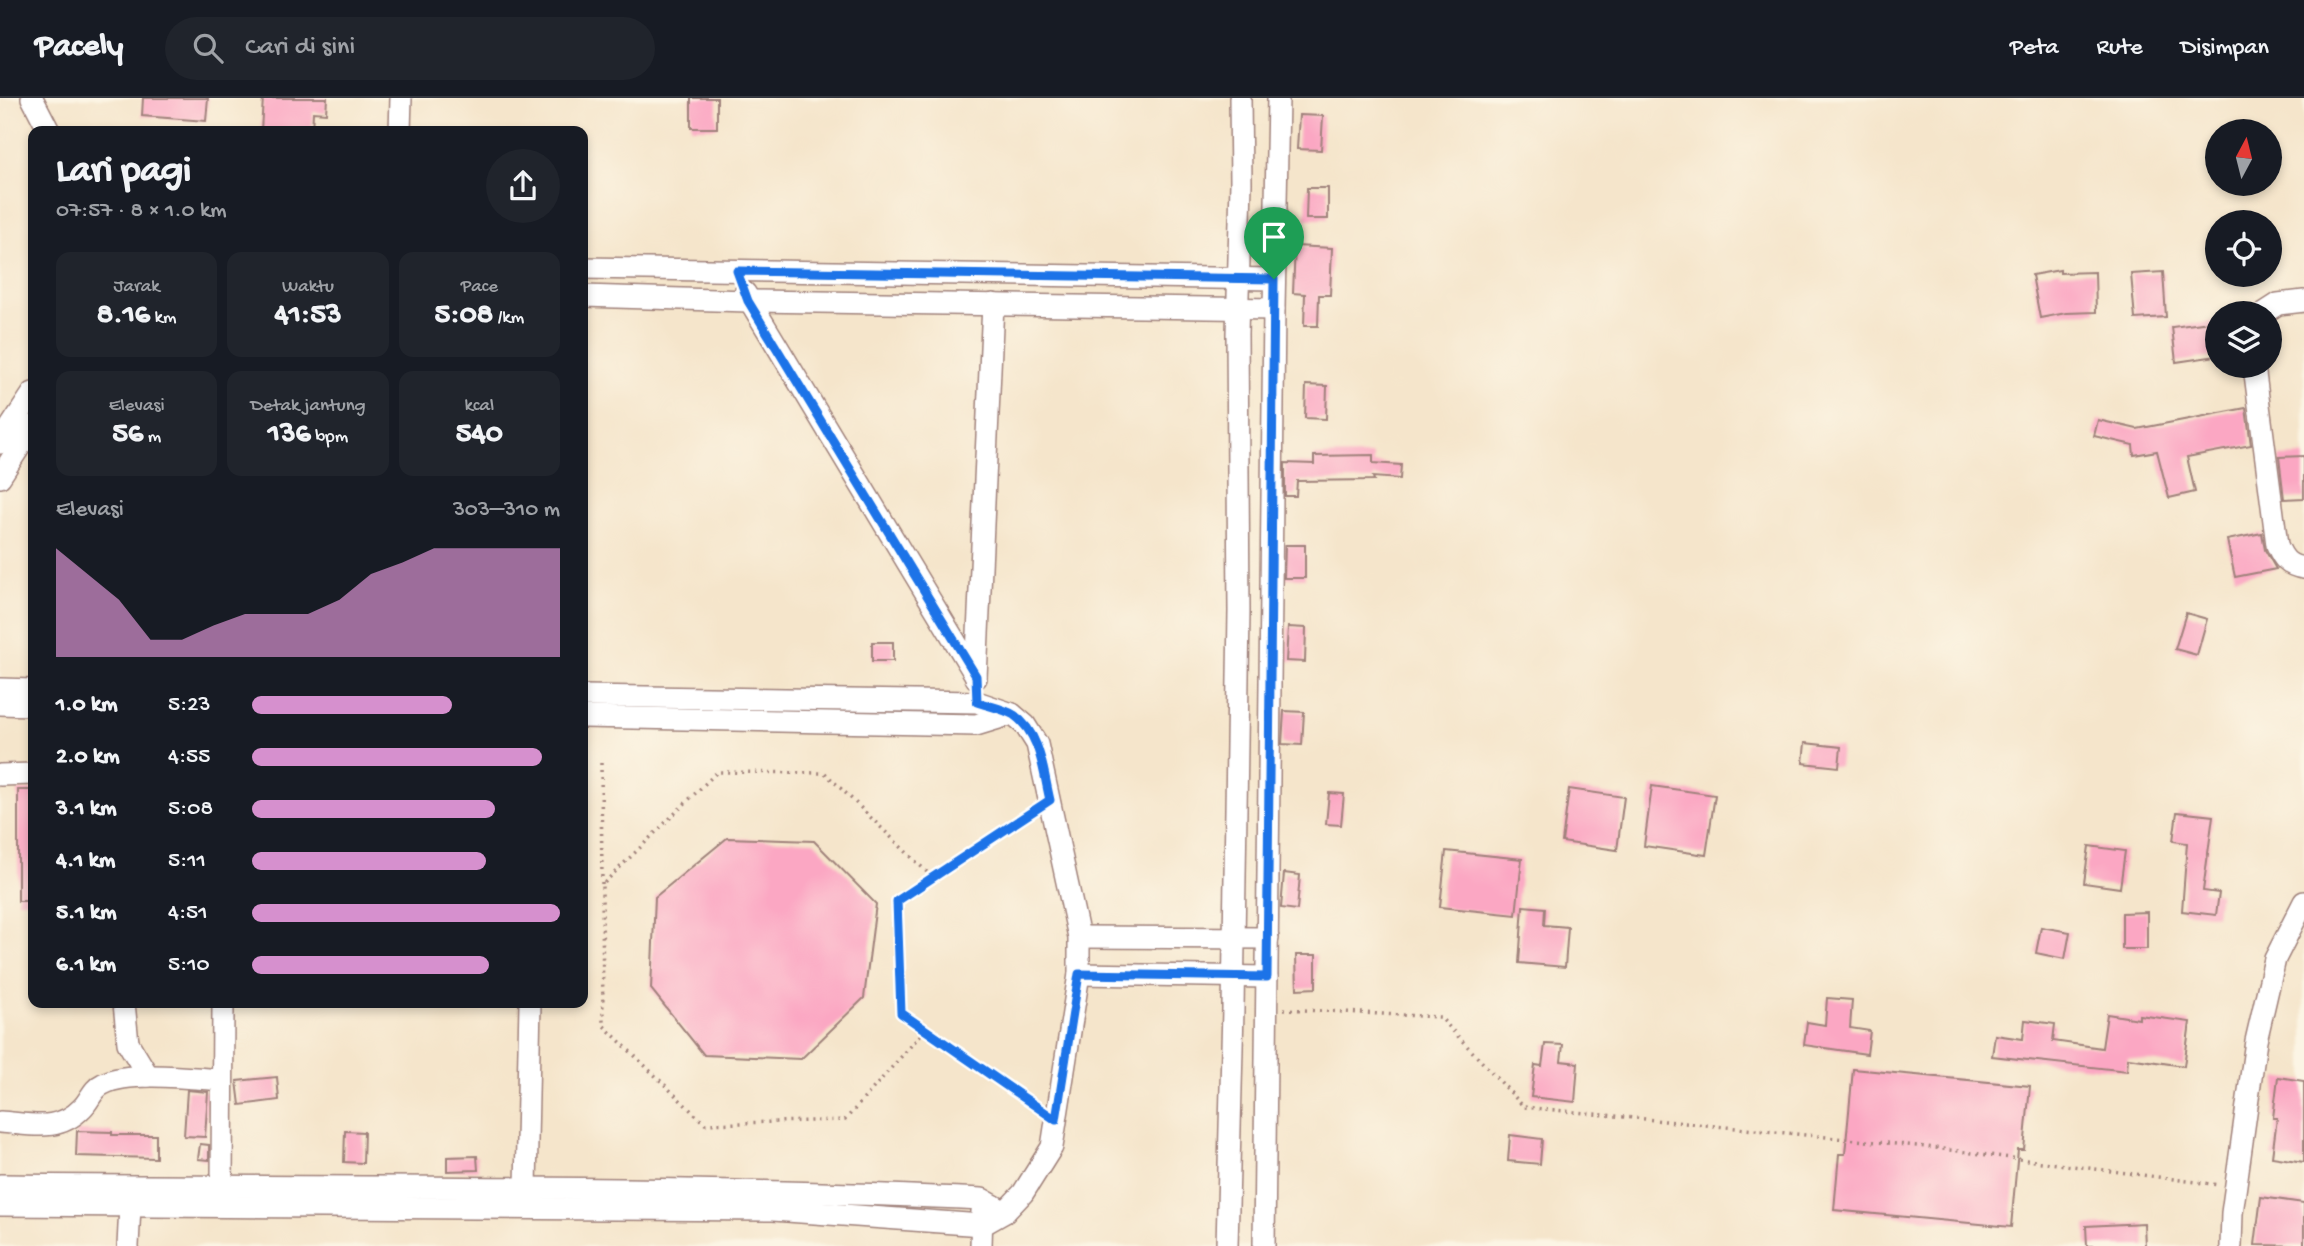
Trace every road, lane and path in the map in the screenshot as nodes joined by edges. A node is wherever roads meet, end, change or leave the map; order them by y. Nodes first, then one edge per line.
1 (32, 98) edge
2 (401, 98) edge
3 (1240, 98) edge
4 (1278, 98) edge
5 (46, 126) edge
6 (400, 126) edge
7 (588, 268) edge
8 (737, 271) junction
9 (1239, 279) junction
10 (1274, 279) junction
11 (588, 296) edge
12 (748, 301) junction
13 (2304, 301) edge
14 (993, 304) junction
15 (2282, 304) edge
16 (1238, 308) junction
17 (1274, 309) junction
18 (2256, 378) edge
19 (28, 401) edge
20 (28, 434) edge
21 (0, 443) edge
22 (0, 477) edge
23 (2304, 568) edge
24 (976, 676) junction
25 (0, 689) edge
26 (28, 690) edge
27 (588, 696) edge
28 (977, 702) junction
29 (0, 704) edge
30 (28, 705) edge
31 (1012, 714) junction
32 (588, 717) edge
33 (976, 725) junction
34 (601, 763) dead end
35 (28, 774) edge
36 (0, 775) edge
37 (1050, 800) junction
38 (933, 878) junction
39 (602, 885) junction
40 (2304, 902) edge
41 (1079, 937) junction
42 (1234, 937) junction
43 (1268, 937) junction
44 (1079, 974) junction
45 (1233, 976) junction
46 (1267, 977) junction
47 (124, 1008) edge
48 (223, 1008) edge
49 (530, 1008) edge
50 (1267, 1009) junction
51 (925, 1030) junction
52 (148, 1076) junction
53 (222, 1080) junction
54 (1056, 1120) junction
55 (0, 1122) edge
56 (0, 1185) edge
57 (222, 1187) junction
58 (526, 1187) junction
59 (2235, 1187) junction
60 (982, 1199) junction
61 (0, 1205) edge
62 (130, 1206) junction
63 (1005, 1212) junction
64 (981, 1240) edge
65 (128, 1246) edge
66 (1227, 1246) edge
67 (1264, 1246) edge
68 (2231, 1246) edge

1 - 5 street
2 - 6 street
3 - 9 street
4 - 10 street
7 - 8 street
8 - 9 street
8 - 12 street
9 - 10 street
9 - 16 street
10 - 17 street
11 - 12 street
12 - 14 street
12 - 24 street
13 - 15 street
14 - 16 street
14 - 24 street
16 - 17 street
16 - 42 street
17 - 43 street
18 - 23 street
19 - 21 street
20 - 22 street
24 - 28 street
25 - 26 street
27 - 28 street
28 - 31 street
28 - 33 street
29 - 30 street
31 - 33 street
31 - 37 street
32 - 33 street
34 - 39 path
35 - 36 street
37 - 38 path
37 - 41 street
38 - 39 path
38 - 51 path
39 - 51 path
40 - 59 street
41 - 42 street
41 - 44 street
42 - 43 street
42 - 45 street
43 - 46 street
44 - 45 street
44 - 54 street
45 - 46 street
45 - 66 street
46 - 50 street
47 - 52 street
48 - 53 street
49 - 58 street
50 - 59 path
50 - 67 street
51 - 54 path
52 - 53 street
52 - 55 street
53 - 57 street
54 - 63 street
56 - 57 street
57 - 58 street
58 - 60 street
59 - 68 street
60 - 63 street
60 - 64 street
61 - 62 street
62 - 64 street
62 - 65 street
63 - 64 street

